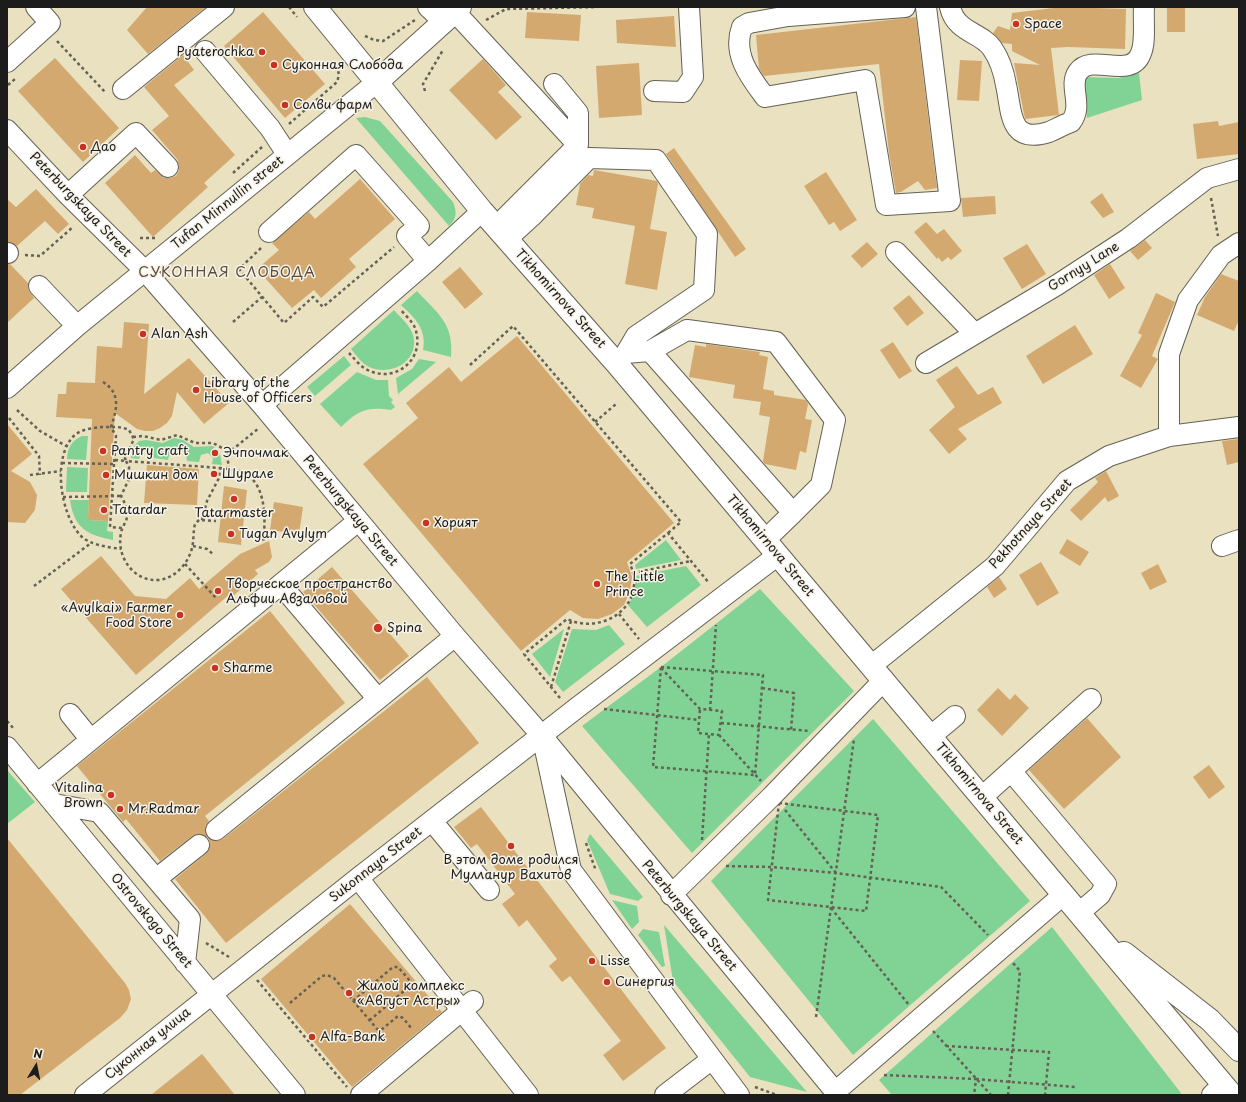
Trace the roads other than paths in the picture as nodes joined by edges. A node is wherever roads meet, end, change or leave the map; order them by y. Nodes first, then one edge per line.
1 (36, 7) edge
2 (224, 7) edge
3 (315, 7) edge
4 (689, 7) edge
5 (905, 7) edge
6 (926, 7) edge
7 (950, 7) edge
8 (1144, 7) edge
9 (443, 12) edge
10 (206, 51) dead end
11 (12, 70) edge
12 (377, 82) junction
13 (554, 84) dead end
14 (123, 89) road end
15 (654, 91) dead end
16 (7, 130) edge
17 (578, 145) junction
18 (288, 154) junction
19 (168, 167) dead end
20 (1239, 169) edge
21 (68, 195) junction
22 (495, 226) junction
23 (269, 232) road end
24 (1239, 243) edge
25 (896, 252) dead end
26 (428, 260) junction
27 (144, 272) junction
28 (39, 286) dead end
29 (77, 326) junction
30 (974, 333) junction
31 (650, 351) junction
32 (621, 359) junction
33 (926, 363) dead end
34 (7, 388) edge
35 (267, 411) junction
36 (1239, 427) edge
37 (1169, 436) junction
38 (793, 513) junction
39 (358, 521) junction
40 (772, 548) junction
41 (281, 584) junction
42 (455, 636) junction
43 (878, 673) junction
44 (378, 699) junction
45 (1091, 699) dead end
46 (70, 714) dead end
47 (955, 716) dead end
48 (542, 736) junction
49 (930, 736) junction
50 (91, 740) junction
51 (7, 747) edge
52 (1011, 771) junction
53 (37, 784) junction
54 (982, 797) junction
55 (54, 804) junction
56 (432, 821) junction
57 (216, 830) dead end
58 (199, 845) dead end
59 (358, 878) junction
60 (156, 880) junction
61 (489, 890) dead end
62 (671, 895) junction
63 (1063, 895) junction
64 (1079, 913) junction
65 (1094, 931) junction
66 (185, 963) junction
67 (211, 994) junction
68 (467, 1005) junction
69 (1239, 1050) edge
70 (712, 1059) junction
71 (837, 1093) edge
72 (1224, 1093) edge
73 (85, 1095) edge
74 (295, 1095) edge
75 (361, 1095) edge
76 (528, 1095) edge
77 (665, 1095) edge
78 (739, 1095) edge

1 - 11 street
2 - 14 street
3 - 12 main road, Tikhomirnova Street
4 - 15 street
5 - 6 street
7 - 8 street
9 - 12 main road
9 - 17 street
10 - 18 street
12 - 18 street, Tufan Minnullin street
12 - 22 main road, Tikhomirnova Street
13 - 17 street
16 - 21 street, Peterburgskaya Street
17 - 22 street
18 - 27 street, Tufan Minnullin street
19 - 21 street
20 - 30 street, Gornyy Lane
21 - 27 street, Peterburgskaya Street
22 - 26 street
22 - 32 main road, Tikhomirnova Street
22 - 32 street
23 - 26 street
24 - 37 street
25 - 30 street
26 - 35 street
27 - 29 street, Tufan Minnullin street
27 - 35 street, Peterburgskaya Street
28 - 29 street
29 - 34 street, Tufan Minnullin street
30 - 33 street, Gornyy Lane
31 - 32 street
31 - 38 street
31 - 38 street, Sukonnaya Street
32 - 40 main road, Tikhomirnova Street
35 - 39 street, Peterburgskaya Street
36 - 37 street, Pekhotnaya Street
37 - 43 street, Pekhotnaya Street
38 - 40 street, Sukonnaya Street
39 - 41 street
39 - 42 street, Peterburgskaya Street
40 - 43 main road, Tikhomirnova Street
40 - 48 street, Sukonnaya Street
41 - 44 street
41 - 50 street
42 - 44 street
42 - 48 street, Peterburgskaya Street
43 - 49 main road, Tikhomirnova Street
43 - 62 street, Pekhotnaya Street
44 - 57 street
45 - 52 street
46 - 50 street
47 - 49 street
48 - 56 street, Sukonnaya Street
48 - 62 street, Peterburgskaya Street
48 - 70 street, Peterburgskaya Street
49 - 54 main road, Tikhomirnova Street
50 - 53 street
51 - 53 street, Ostrovskogo Street
52 - 54 street
52 - 64 street
53 - 55 street, Ostrovskogo Street
54 - 63 main road, Tikhomirnova Street
55 - 60 street
55 - 66 street, Ostrovskogo Street
56 - 59 street, Sukonnaya Street
56 - 61 street
58 - 60 street
59 - 67 street, Sukonnaya Street
59 - 68 street
60 - 66 street
62 - 71 street, Peterburgskaya Street
63 - 64 main road, Tikhomirnova Street
63 - 71 street
64 - 65 main road, Tikhomirnova Street
65 - 69 main road
65 - 72 main road, Tikhomirnova Street
66 - 67 street, Ostrovskogo Street
67 - 73 street, Суконная улица
67 - 74 street, Ostrovskogo Street
68 - 75 street
68 - 76 street
70 - 77 street
70 - 78 street, Peterburgskaya Street

